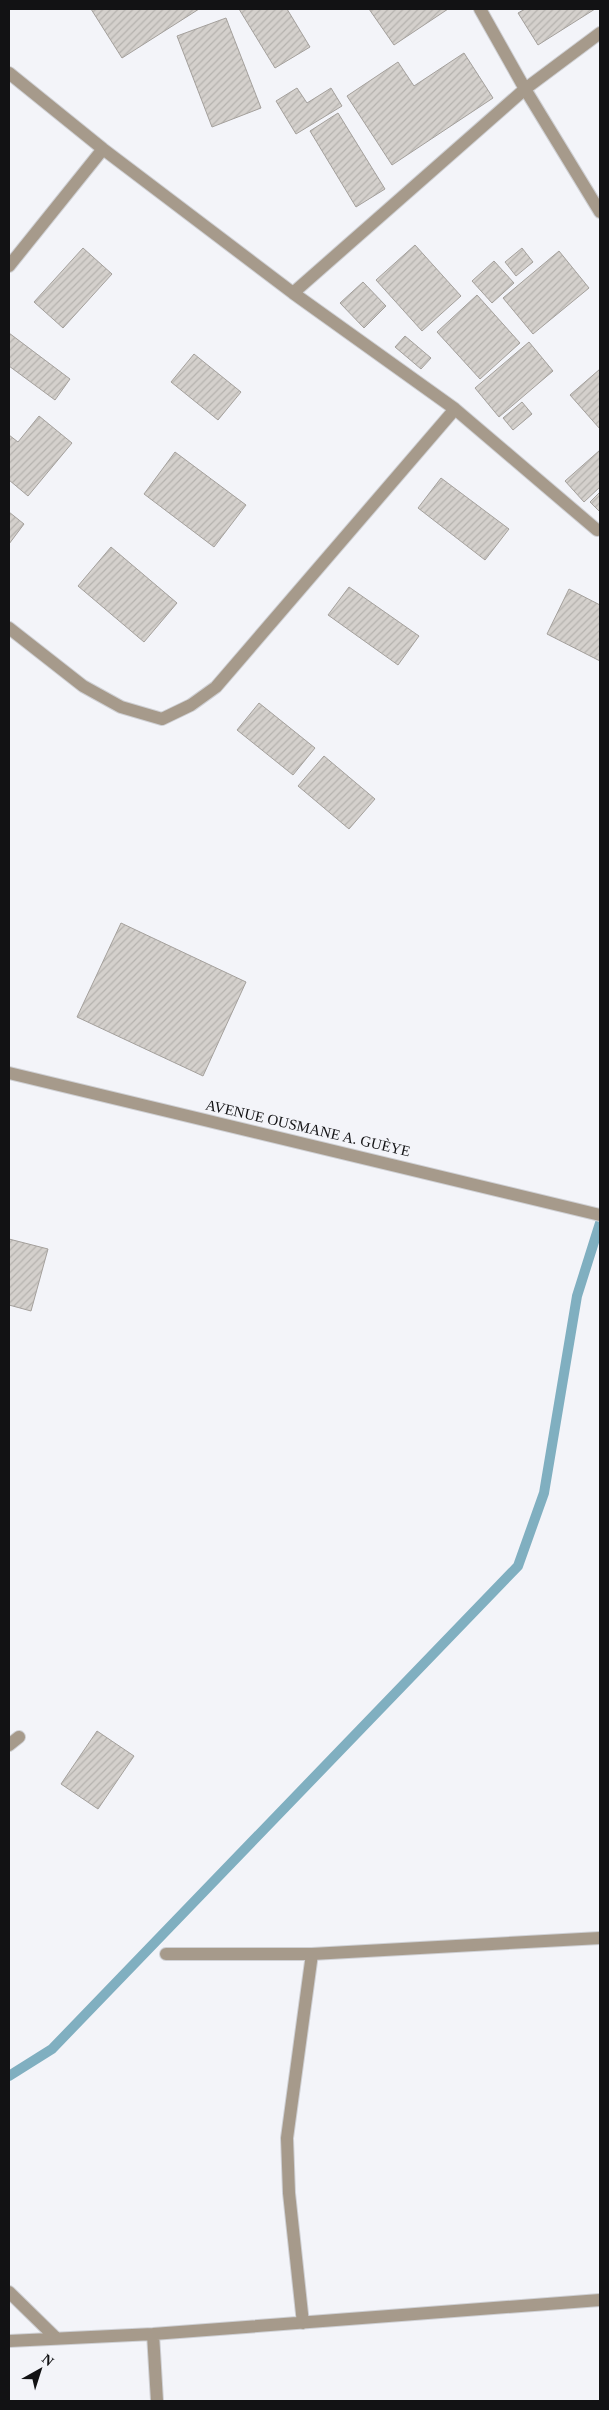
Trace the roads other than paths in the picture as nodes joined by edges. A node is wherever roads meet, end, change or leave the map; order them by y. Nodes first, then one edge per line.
1 (480, 9) edge
2 (600, 33) edge
3 (9, 73) edge
4 (525, 89) junction
5 (103, 149) junction
6 (600, 212) edge
7 (9, 266) edge
8 (293, 293) junction
9 (455, 409) junction
10 (597, 530) dead end
11 (9, 628) edge
12 (9, 1073) edge
13 (600, 1215) edge
14 (600, 1938) edge
15 (166, 1954) dead end
16 (312, 1954) junction
17 (9, 2292) edge
18 (600, 2300) edge
19 (303, 2323) junction
20 (153, 2334) junction
21 (55, 2337) junction
22 (9, 2341) edge
23 (157, 2401) edge

1 - 4 street
2 - 4 street
3 - 5 street
4 - 6 street
4 - 8 street
5 - 7 street
5 - 8 street
8 - 9 street
9 - 10 street
9 - 11 street
12 - 13 street, AVENUE OUSMANE A. GUÈYE
14 - 16 street
15 - 16 street
16 - 19 street
17 - 21 street
18 - 19 street
19 - 20 street
20 - 21 street
20 - 23 street
21 - 22 street

